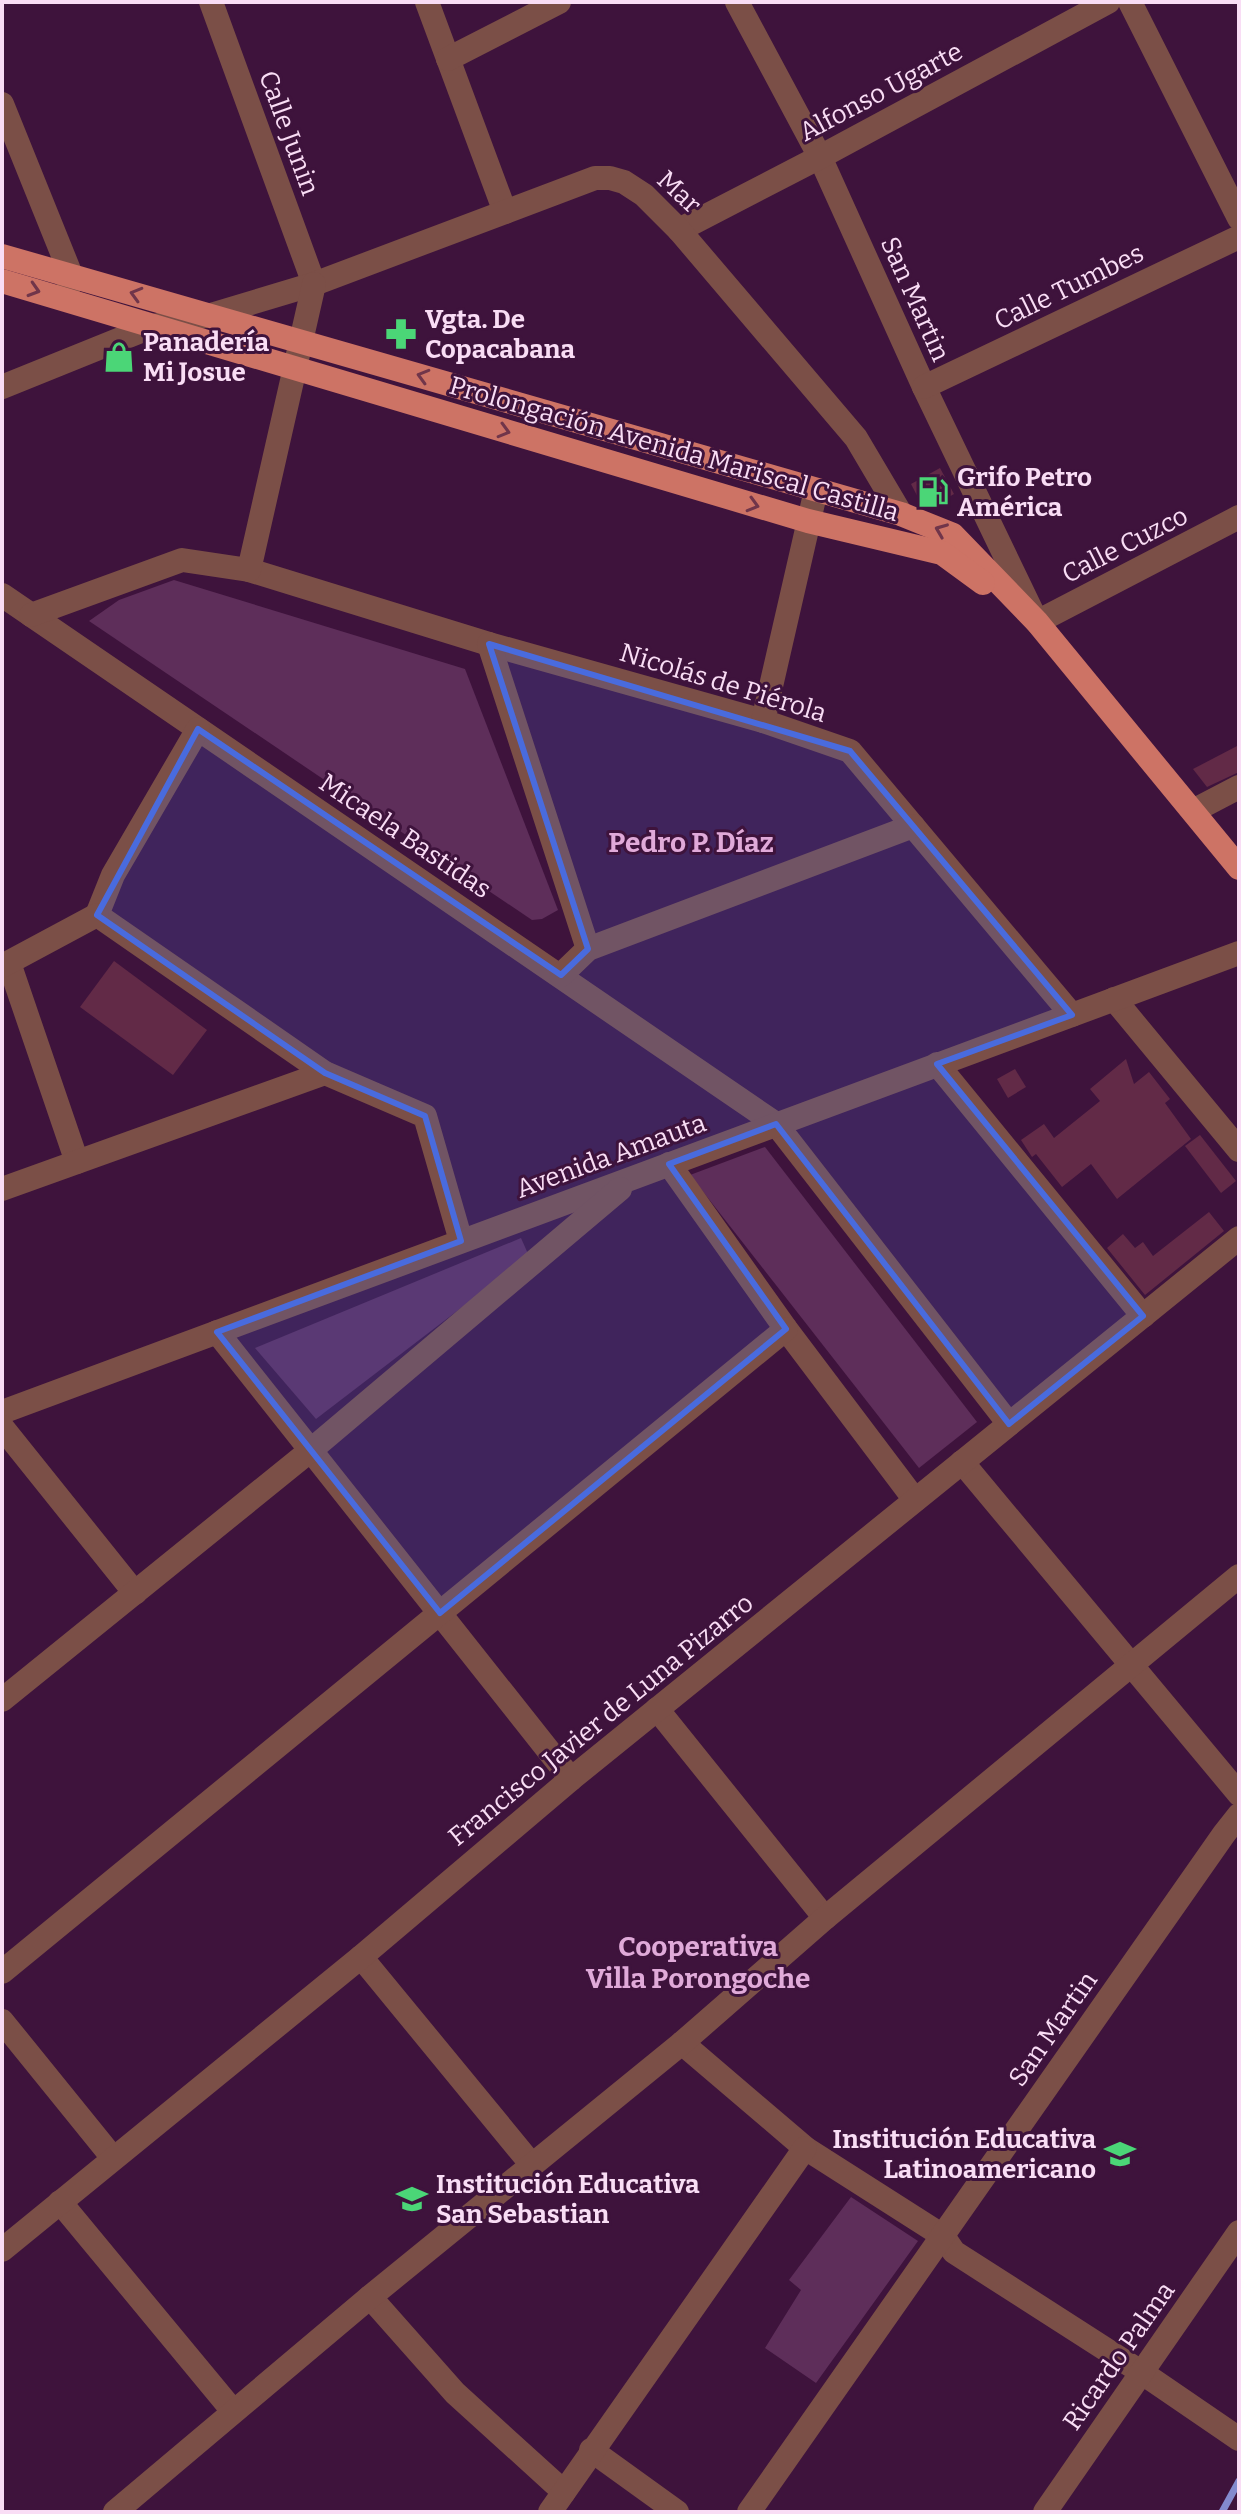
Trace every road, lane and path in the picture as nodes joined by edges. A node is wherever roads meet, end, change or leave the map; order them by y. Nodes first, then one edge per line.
1 (211, 2) edge
2 (427, 2) edge
3 (559, 2) edge
4 (737, 2) edge
5 (1108, 2) edge
6 (1130, 2) edge
7 (448, 59) junction
8 (2, 104) edge
9 (820, 157) junction
10 (505, 212) junction
11 (1239, 218) edge
12 (679, 230) junction
13 (1239, 237) edge
14 (2, 256) edge
15 (71, 275) junction
16 (2, 281) edge
17 (314, 284) junction
18 (66, 300) junction
19 (211, 315) junction
20 (153, 326) junction
21 (301, 341) junction
22 (295, 369) junction
23 (2, 387) edge
24 (924, 387) junction
25 (816, 490) junction
26 (901, 514) junction
27 (1239, 517) edge
28 (808, 521) junction
29 (249, 570) junction
30 (2, 595) edge
31 (31, 615) junction
32 (1037, 622) junction
33 (489, 644) junction
34 (763, 721) junction
35 (198, 729) junction
36 (1239, 787) edge
37 (1193, 811) junction
38 (913, 826) junction
39 (1239, 868) edge
40 (97, 915) junction
41 (588, 949) junction
42 (1239, 953) edge
43 (6, 964) edge
44 (561, 975) junction
45 (1114, 999) junction
46 (1072, 1015) junction
47 (937, 1064) junction
48 (325, 1073) junction
49 (776, 1124) junction
50 (1239, 1150) edge
51 (77, 1162) junction
52 (669, 1164) junction
53 (633, 1178) junction
54 (2, 1189) edge
55 (1239, 1238) edge
56 (461, 1241) junction
57 (1143, 1316) junction
58 (786, 1329) junction
59 (217, 1332) junction
60 (2, 1412) edge
61 (1009, 1424) junction
62 (2, 1427) edge
63 (311, 1450) junction
64 (962, 1462) junction
65 (915, 1500) junction
66 (1239, 1576) edge
67 (135, 1593) junction
68 (440, 1613) junction
69 (1131, 1665) junction
70 (2, 1700) edge
71 (657, 1709) junction
72 (571, 1779) junction
73 (1239, 1794) edge
74 (1234, 1832) edge
75 (825, 1918) junction
76 (361, 1957) junction
77 (2, 1972) edge
78 (2, 2021) edge
79 (682, 2043) junction
80 (805, 2148) junction
81 (113, 2158) junction
82 (532, 2165) junction
83 (60, 2202) junction
84 (1239, 2232) edge
85 (943, 2236) junction
86 (2, 2250) edge
87 (370, 2297) junction
88 (1141, 2372) junction
89 (233, 2411) junction
90 (1236, 2438) edge
91 (591, 2450) junction
92 (557, 2502) edge
93 (115, 2512) edge
94 (677, 2512) edge
95 (749, 2512) edge
96 (1045, 2512) edge

1 - 17 street, Calle Junin
2 - 7 street
3 - 7 street
4 - 9 street, San Martin
5 - 9 street, Alfonso Ugarte
6 - 11 street
7 - 10 street
8 - 15 street
9 - 12 street, Alfonso Ugarte
9 - 24 street, San Martin
10 - 12 street, Mar
10 - 17 street, Mar
12 - 26 street, Mar
13 - 24 street, Calle Tumbes
14 - 15 main road, Prolongación Avenida Mariscal Castilla
15 - 18 street
19 -> 15 main road, Prolongación Avenida Mariscal Castilla
16 -> 18 main road, Prolongación Avenida Mariscal Castilla
17 - 19 street, Mar
17 - 21 street
18 - 20 main road, Prolongación Avenida Mariscal Castilla
19 - 20 street, Mar
19 - 21 main road, Prolongación Avenida Mariscal Castilla
20 - 22 main road, Prolongación Avenida Mariscal Castilla
20 - 23 street, Mar
21 - 22 street
25 -> 21 main road, Prolongación Avenida Mariscal Castilla
22 -> 28 main road, Prolongación Avenida Mariscal Castilla
22 - 29 street
24 - 32 street, San Martin
25 - 26 main road, Prolongación Avenida Mariscal Castilla
25 - 28 street
32 -> 26 main road, Prolongación Avenida Mariscal Castilla
27 - 32 street, Calle Cuzco
28 - 32 main road, Prolongación Avenida Mariscal Castilla
28 - 34 street
29 - 31 street, Nicolás de Piérola
29 - 33 street, Nicolás de Piérola
30 - 31 street, Micaela Bastidas
31 - 35 street, Micaela Bastidas
32 - 37 main road, Prolongación Avenida Mariscal Castilla
33 - 34 street, Nicolás de Piérola
33 - 41 street
34 - 38 street, Nicolás de Piérola
35 - 40 street
35 - 44 street, Micaela Bastidas
36 - 37 street
37 - 39 main road, Prolongación Avenida Mariscal Castilla
38 - 41 street
38 - 46 street, Nicolás de Piérola
40 - 43 street
40 - 48 street
41 - 44 street
42 - 45 street, Avenida Amauta
43 - 51 street
44 - 49 street, Micaela Bastidas
45 - 46 street, Avenida Amauta
45 - 50 street
46 - 47 street, Avenida Amauta
47 - 49 street, Avenida Amauta
47 - 57 street
48 - 51 street
48 - 56 street
49 - 52 street, Avenida Amauta
49 - 61 street, Micaela Bastidas
51 - 54 street
52 - 53 street, Avenida Amauta
52 - 58 street
53 - 56 street, Avenida Amauta
53 - 63 street
55 - 57 street, Francisco Javier de Luna Pizarro
56 - 59 street, Avenida Amauta
57 - 61 street, Francisco Javier de Luna Pizarro
58 - 65 street
58 - 68 street
59 - 60 street, Avenida Amauta
59 - 63 street
61 - 64 street, Francisco Javier de Luna Pizarro
62 - 67 street
63 - 67 street
63 - 68 street
64 - 65 street, Francisco Javier de Luna Pizarro
64 - 69 street
65 - 71 street, Francisco Javier de Luna Pizarro
66 - 69 street
67 - 70 street
68 - 72 street
68 - 77 street
69 - 73 street
69 - 75 street
71 - 72 street, Francisco Javier de Luna Pizarro
71 - 75 street
72 - 76 street, Francisco Javier de Luna Pizarro
74 - 85 street, San Martin
75 - 79 street
76 - 81 street, Francisco Javier de Luna Pizarro
76 - 82 street
78 - 81 street
79 - 80 street
79 - 82 street
80 - 85 street
80 - 91 street
81 - 83 street, Francisco Javier de Luna Pizarro
82 - 87 street
83 - 86 street, Francisco Javier de Luna Pizarro
83 - 89 street
84 - 88 street, Ricardo Palma
85 - 88 street
85 - 95 street, San Martin
87 - 89 street
87 - 92 street
88 - 90 street
88 - 96 street, Ricardo Palma
89 - 93 street
91 - 92 street
91 - 94 street

